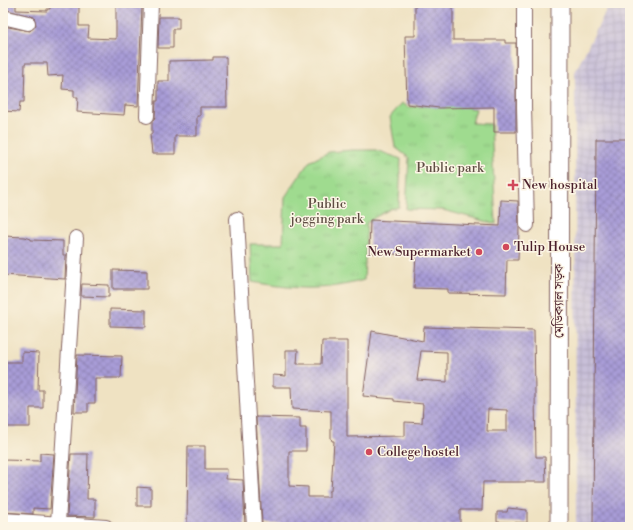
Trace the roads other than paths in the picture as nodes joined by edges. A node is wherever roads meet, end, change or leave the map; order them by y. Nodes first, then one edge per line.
1 (151, 3) edge
2 (524, 3) edge
3 (560, 3) edge
4 (3, 17) edge
5 (28, 23) dead end
6 (147, 116) dead end
7 (237, 219) dead end
8 (527, 224) dead end
9 (76, 238) dead end
10 (3, 520) edge
11 (62, 525) edge
12 (106, 527) edge
13 (254, 527) edge
14 (559, 527) edge

1 - 6 street
2 - 8 street
3 - 14 main road, মেডিক্যাল সড়ক
4 - 5 street
7 - 13 street
9 - 11 street
10 - 11 street
11 - 12 street

